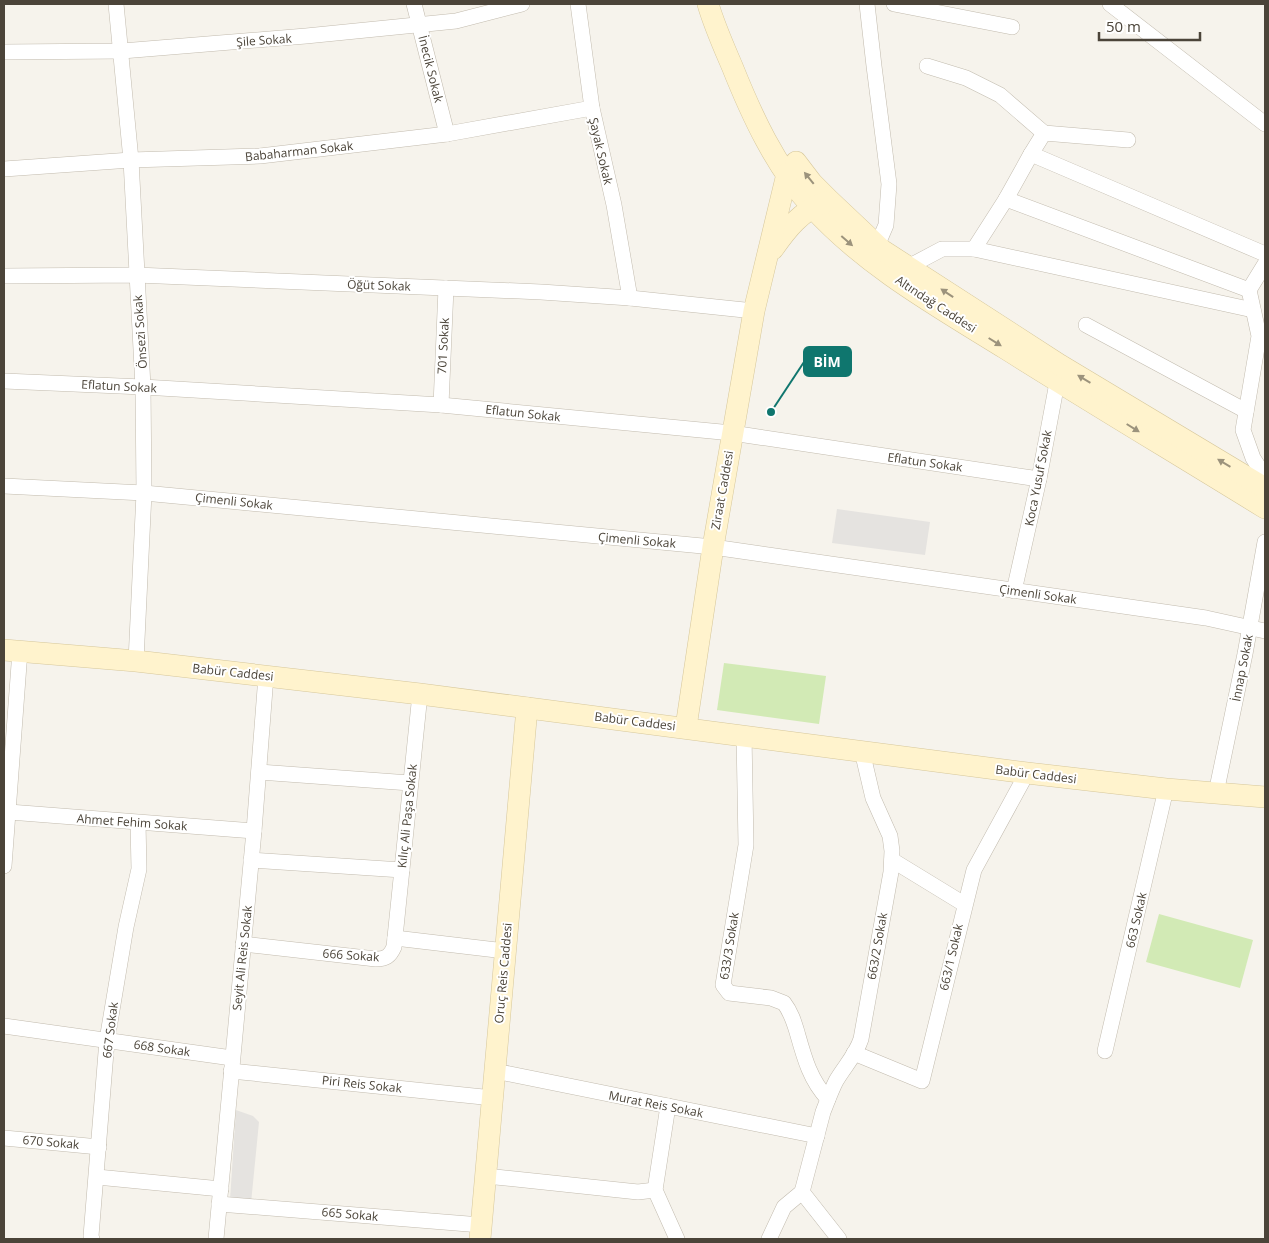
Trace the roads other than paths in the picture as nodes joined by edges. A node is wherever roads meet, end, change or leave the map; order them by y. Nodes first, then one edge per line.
1 (116, 4) edge
2 (414, 4) edge
3 (522, 4) edge
4 (578, 4) edge
5 (708, 4) edge
6 (722, 4) edge
7 (867, 4) edge
8 (894, 4) edge
9 (1110, 4) edge
10 (420, 24) junction
11 (1012, 28) dead end
12 (122, 51) junction
13 (4, 52) edge
14 (926, 66) dead end
15 (592, 108) junction
16 (1264, 119) edge
17 (1044, 132) junction
18 (447, 134) junction
19 (1128, 140) dead end
20 (1032, 154) junction
21 (131, 160) junction
22 (4, 169) edge
23 (787, 174) junction
24 (1006, 199) junction
25 (820, 204) junction
26 (877, 246) junction
27 (974, 249) junction
28 (1265, 254) edge
29 (768, 255) junction
30 (1265, 264) edge
31 (908, 267) junction
32 (136, 275) junction
33 (4, 276) edge
34 (446, 288) junction
35 (1249, 290) junction
36 (630, 298) junction
37 (1254, 310) junction
38 (754, 312) junction
39 (1086, 325) dead end
40 (1059, 373) junction
41 (4, 381) edge
42 (143, 387) junction
43 (441, 405) junction
44 (1246, 411) junction
45 (732, 433) junction
46 (1265, 477) edge
47 (1039, 479) junction
48 (4, 486) edge
49 (1265, 488) edge
50 (144, 493) junction
51 (1265, 508) edge
52 (1265, 542) edge
53 (713, 547) junction
54 (1014, 591) junction
55 (1249, 627) junction
56 (1265, 631) edge
57 (12, 651) edge
58 (136, 661) junction
59 (266, 676) junction
60 (420, 694) junction
61 (527, 708) junction
62 (686, 727) junction
63 (744, 735) junction
64 (862, 751) junction
65 (259, 772) junction
66 (1027, 773) junction
67 (410, 784) junction
68 (1166, 789) junction
69 (1216, 793) junction
70 (1265, 797) edge
71 (9, 812) junction
72 (138, 823) junction
73 (254, 831) junction
74 (251, 860) junction
75 (892, 860) junction
76 (4, 866) edge
77 (402, 870) junction
78 (964, 904) junction
79 (394, 938) junction
80 (243, 944) junction
81 (505, 951) junction
82 (4, 1026) edge
83 (107, 1040) junction
84 (1105, 1050) dead end
85 (854, 1053) junction
86 (231, 1064) junction
87 (495, 1071) junction
88 (492, 1098) junction
89 (828, 1099) junction
90 (668, 1106) junction
91 (817, 1136) junction
92 (4, 1138) edge
93 (99, 1147) junction
94 (486, 1176) junction
95 (97, 1177) junction
96 (221, 1188) junction
97 (655, 1190) junction
98 (802, 1192) junction
99 (219, 1204) junction
100 (481, 1232) edge
101 (92, 1239) edge
102 (216, 1239) edge
103 (677, 1239) edge
104 (769, 1239) edge
105 (839, 1239) edge

1 - 12 street, Önsezi Sokak
2 - 10 street, İnecik Sokak
3 - 10 street, Şile Sokak
4 - 15 street, Şayak Sokak
5 - 23 main road, Altındağ Caddesi
25 -> 6 main road, Altındağ Caddesi
7 - 26 street
8 - 11 street
9 - 16 street
10 - 12 street, Şile Sokak
10 - 18 street, İnecik Sokak
12 - 13 street, Şile Sokak
12 - 21 street, Önsezi Sokak
14 - 17 street
15 - 18 street, Babaharman Sokak
15 - 36 street, Şayak Sokak
17 - 19 street
17 - 20 street
18 - 21 street, Babaharman Sokak
20 - 24 street
20 - 28 street
21 - 22 street, Babaharman Sokak
21 - 32 street, Önsezi Sokak
23 - 25 main road, Altındağ Caddesi
23 - 29 main road, Ziraat Caddesi
24 - 27 street
24 - 35 street
25 - 26 main road, Altındağ Caddesi
25 - 29 main road, Ziraat Caddesi
25 -> 40 main road, Altındağ Caddesi
26 - 31 main road, Altındağ Caddesi
27 - 31 street
27 - 37 street
29 - 38 main road, Ziraat Caddesi
30 - 35 street
40 -> 31 main road, Altındağ Caddesi
32 - 33 street, Öğüt Sokak
32 - 34 street, Öğüt Sokak
32 - 42 street, Önsezi Sokak
34 - 36 street, Öğüt Sokak
34 - 43 street, 701 Sokak
35 - 37 street
36 - 38 street, Öğüt Sokak
37 - 44 street
38 - 45 main road, Ziraat Caddesi
39 - 44 street
40 - 47 street, Koca Yusuf Sokak
49 -> 40 main road, Altındağ Caddesi
40 -> 51 main road, Altındağ Caddesi
41 - 42 street, Eflatun Sokak
42 - 43 street, Eflatun Sokak
42 - 50 street, Önsezi Sokak
43 - 45 street, Eflatun Sokak
44 - 46 street
45 - 47 street, Eflatun Sokak
45 - 53 main road, Ziraat Caddesi
47 - 54 street, Koca Yusuf Sokak
48 - 50 street, Çimenli Sokak
50 - 53 street, Çimenli Sokak
50 - 58 street, Önsezi Sokak
52 - 55 street, İnnap Sokak
53 - 54 street, Çimenli Sokak
53 - 62 main road, Ziraat Caddesi
54 - 55 street, Çimenli Sokak
55 - 56 street, Çimenli Sokak
55 - 69 street, İnnap Sokak
57 - 58 main road, Babür Caddesi
57 - 71 street
58 - 59 main road, Babür Caddesi
59 - 60 main road, Babür Caddesi
59 - 65 street, Seyit Ali Reis Sokak
60 - 61 main road, Babür Caddesi
60 - 67 street, Kılıç Ali Paşa Sokak
61 - 62 main road, Babür Caddesi
61 - 81 main road, Oruç Reis Caddesi
62 - 63 main road, Babür Caddesi
63 - 64 main road, Babür Caddesi
63 - 89 street, 633/3 Sokak
64 - 66 main road, Babür Caddesi
64 - 75 street, 663/2 Sokak
65 - 67 street
65 - 73 street, Seyit Ali Reis Sokak
66 - 68 main road, Babür Caddesi
66 - 78 street, 663/1 Sokak
67 - 77 street, Kılıç Ali Paşa Sokak
68 - 69 main road, Babür Caddesi
68 - 84 street, 663 Sokak
69 - 70 main road, Babür Caddesi
71 - 72 street, Ahmet Fehim Sokak
71 - 76 street
72 - 73 street, Ahmet Fehim Sokak
72 - 83 street, 667 Sokak
73 - 74 street, Seyit Ali Reis Sokak
74 - 77 street
74 - 80 street, Seyit Ali Reis Sokak
75 - 78 street
75 - 85 street, 663/2 Sokak
77 - 79 street, Kılıç Ali Paşa Sokak
78 - 85 street, 663/1 Sokak
79 - 80 street, 666 Sokak
79 - 81 street
80 - 86 street, Seyit Ali Reis Sokak
81 - 87 main road, Oruç Reis Caddesi
82 - 83 street, 668 Sokak
83 - 86 street, 668 Sokak
83 - 93 street, 667 Sokak
85 - 89 street, 663/2 Sokak
86 - 88 street, Piri Reis Sokak
86 - 96 street, Seyit Ali Reis Sokak
87 - 88 main road, Oruç Reis Caddesi
87 - 90 street, Murat Reis Sokak
88 - 94 main road, Oruç Reis Caddesi
89 - 91 street, 663/2 Sokak
90 - 91 street, Murat Reis Sokak
90 - 97 street
91 - 98 street, 663/2 Sokak
92 - 93 street, 670 Sokak
93 - 95 street, 667 Sokak
94 - 97 street
94 - 100 main road, Oruç Reis Caddesi
95 - 96 street
95 - 101 street, 667 Sokak
96 - 99 street, Seyit Ali Reis Sokak
97 - 103 street
98 - 104 street
98 - 105 street
99 - 100 street, 665 Sokak
99 - 102 street, Seyit Ali Reis Sokak

